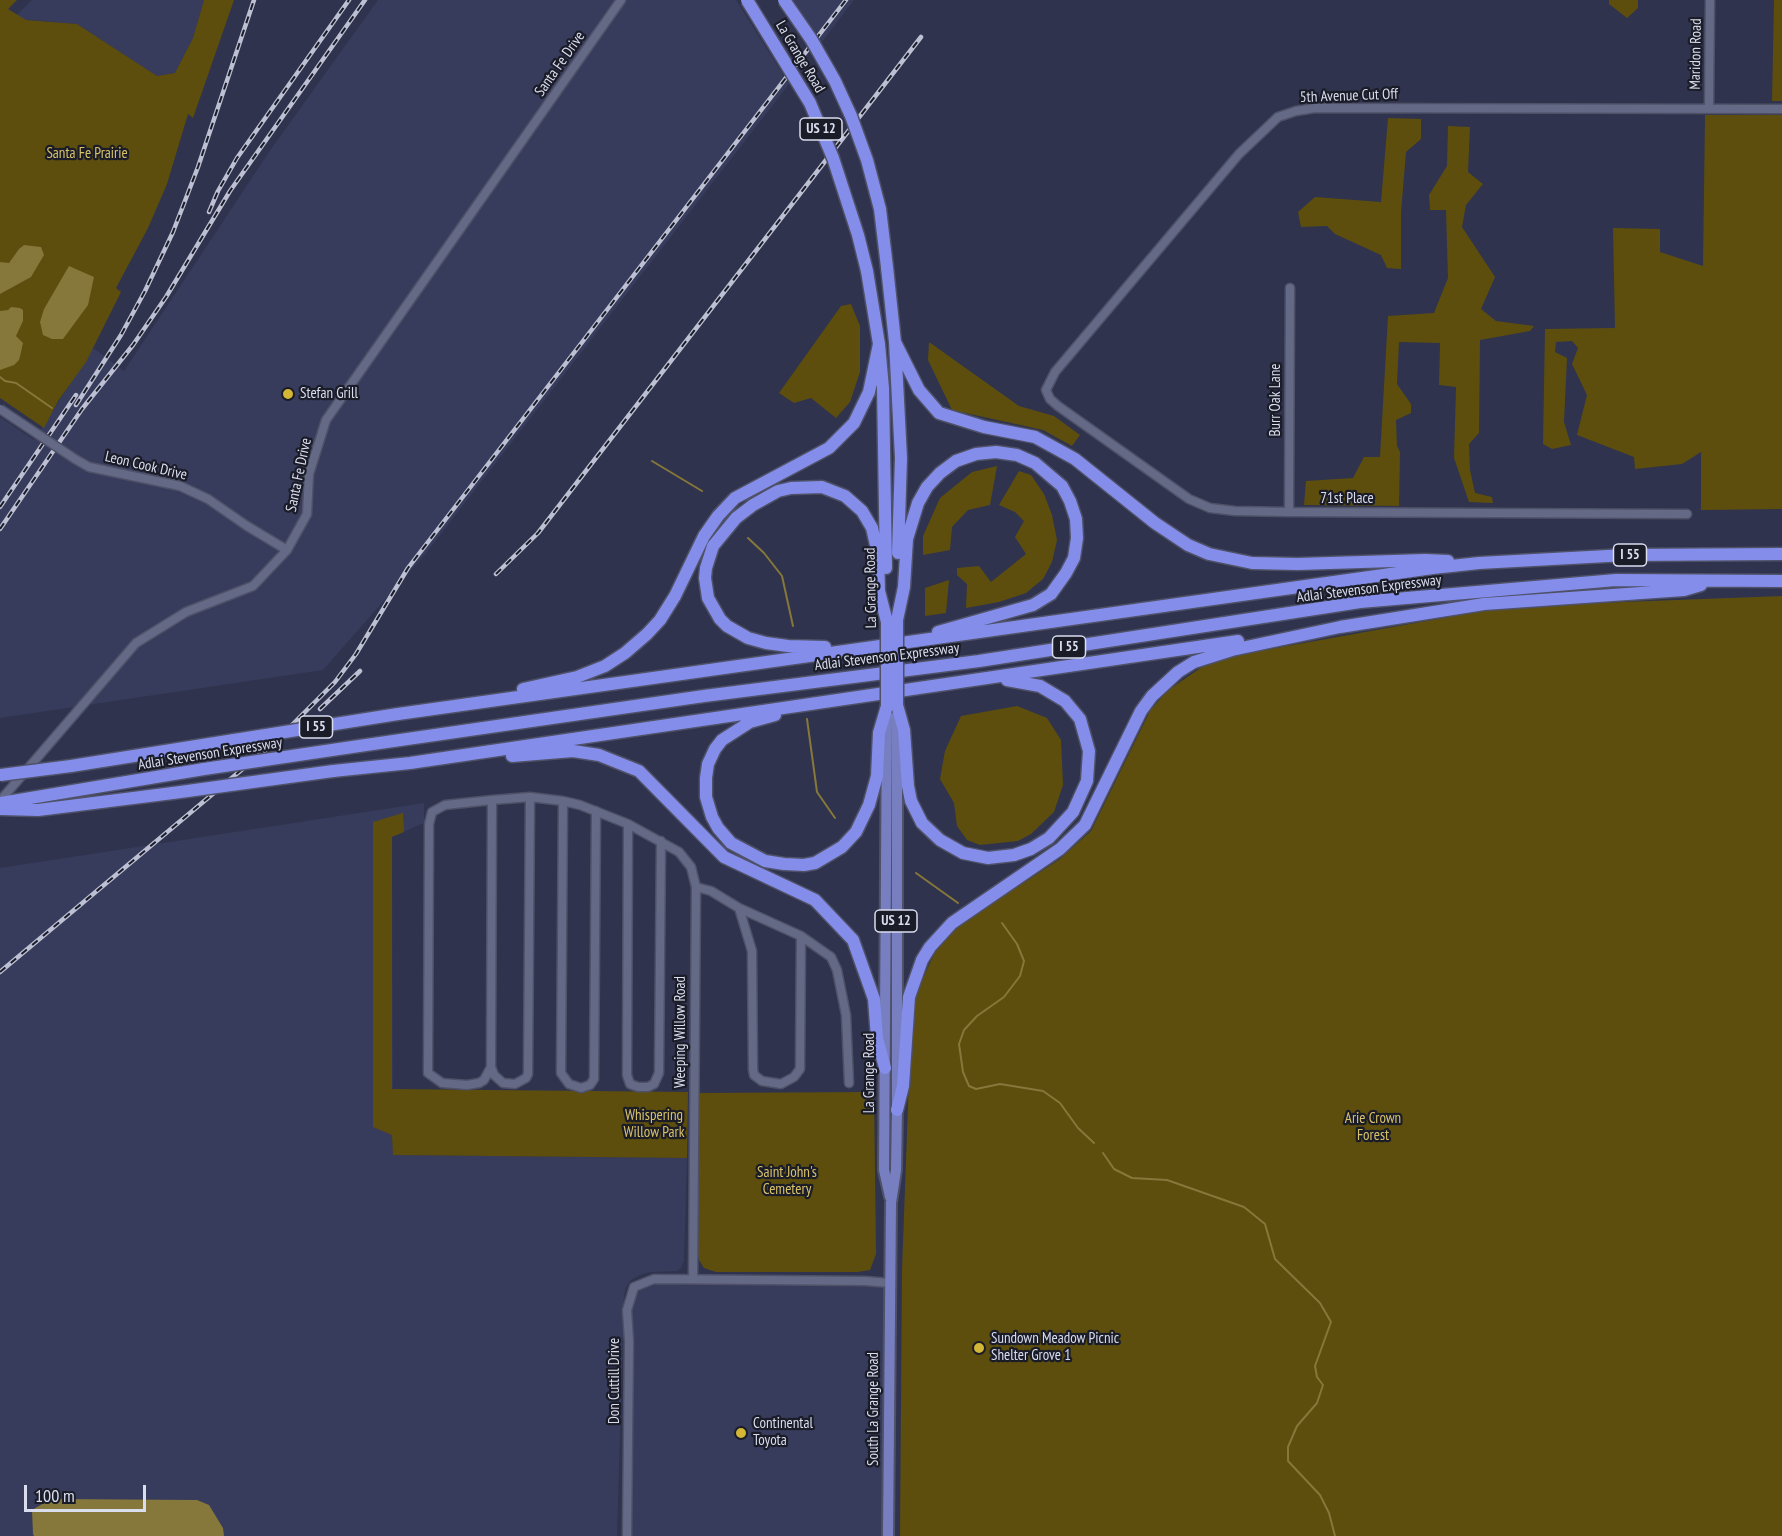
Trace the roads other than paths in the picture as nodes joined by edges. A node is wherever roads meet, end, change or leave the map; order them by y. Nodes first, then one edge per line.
1 (621, 0) edge
2 (747, 0) edge
3 (784, 0) edge
4 (1710, 0) edge
5 (1709, 109) junction
6 (1782, 109) edge
7 (1290, 288) dead end
8 (895, 342) junction
9 (879, 344) junction
10 (1046, 390) joint
11 (0, 409) edge
12 (1289, 512) junction
13 (1687, 514) dead end
14 (287, 550) junction
15 (1782, 554) edge
16 (1479, 563) junction
17 (1718, 581) junction
18 (1782, 582) edge
19 (892, 589) junction
20 (892, 621) junction
21 (1340, 627) junction
22 (921, 641) junction
23 (859, 648) junction
24 (955, 683) junction
25 (846, 698) junction
26 (892, 706) junction
27 (421, 711) junction
28 (891, 732) junction
29 (410, 763) junction
30 (0, 775) edge
31 (530, 797) junction
32 (492, 801) junction
33 (563, 801) junction
34 (0, 802) edge
35 (0, 809) edge
36 (596, 811) junction
37 (628, 824) junction
38 (661, 841) junction
39 (696, 887) junction
40 (739, 908) junction
41 (801, 936) junction
42 (491, 1067) junction
43 (885, 1068) junction
44 (849, 1083) dead end
45 (897, 1110) junction
46 (891, 1203) junction
47 (693, 1280) junction
48 (890, 1283) junction
49 (627, 1536) edge
50 (888, 1536) edge

1 - 14 street, Santa Fe Drive
2 - 9 highway, La Grange Road / US 12, bridge
3 - 8 highway, La Grange Road / US 12, bridge
4 - 5 street, Maridon Road
5 - 6 street, 5th Avenue Cut Off
5 - 10 street, 5th Avenue Cut Off
7 - 12 street, Burr Oak Lane
8 - 16 highway
8 - 19 highway, La Grange Road / US 12
9 - 19 highway, La Grange Road / US 12
9 - 27 highway
10 - 12 street, 71st Place
11 - 14 street, Leon Cook Drive, bridge
12 - 13 street, 71st Place
14 - 34 street, Santa Fe Drive
15 - 16 highway, Adlai Stevenson Expressway / I 55
16 - 22 highway, Adlai Stevenson Expressway / I 55
17 - 18 highway, Adlai Stevenson Expressway / I 55
17 - 21 highway
17 - 34 highway, Adlai Stevenson Expressway / I 55, bridge
19 - 20 highway, La Grange Road / US 12
19 - 20 highway
19 - 22 highway
19 - 23 highway
20 - 26 highway, La Grange Road / US 12, bridge
21 - 24 highway
21 - 45 highway
22 - 23 highway, Adlai Stevenson Expressway / I 55
23 - 27 highway, Adlai Stevenson Expressway / I 55
24 - 25 highway
24 - 28 highway
25 - 28 highway
25 - 29 highway
26 - 28 highway
26 - 28 highway
27 - 30 highway, Adlai Stevenson Expressway / I 55, bridge
28 - 43 main road, La Grange Road / US 12
28 - 45 main road, La Grange Road / US 12
29 - 35 highway, bridge
29 - 43 highway
31 - 32 street, Weeping Willow Road
31 - 33 street, Weeping Willow Road
31 - 42 street
32 - 42 street
32 - 42 street, Weeping Willow Road
33 - 36 street, Weeping Willow Road
33 - 36 street
36 - 37 street, Weeping Willow Road
37 - 38 street, Weeping Willow Road
37 - 38 street
38 - 39 street, Weeping Willow Road
39 - 40 street
39 - 47 street, Weeping Willow Road
40 - 41 street
40 - 41 street
41 - 44 street
43 - 46 main road, La Grange Road / US 12
45 - 46 main road, La Grange Road / US 12
46 - 48 main road, La Grange Road / US 12
47 - 48 street
47 - 49 street, Don Cuttill Drive
48 - 50 main road, South La Grange Road / US 12

